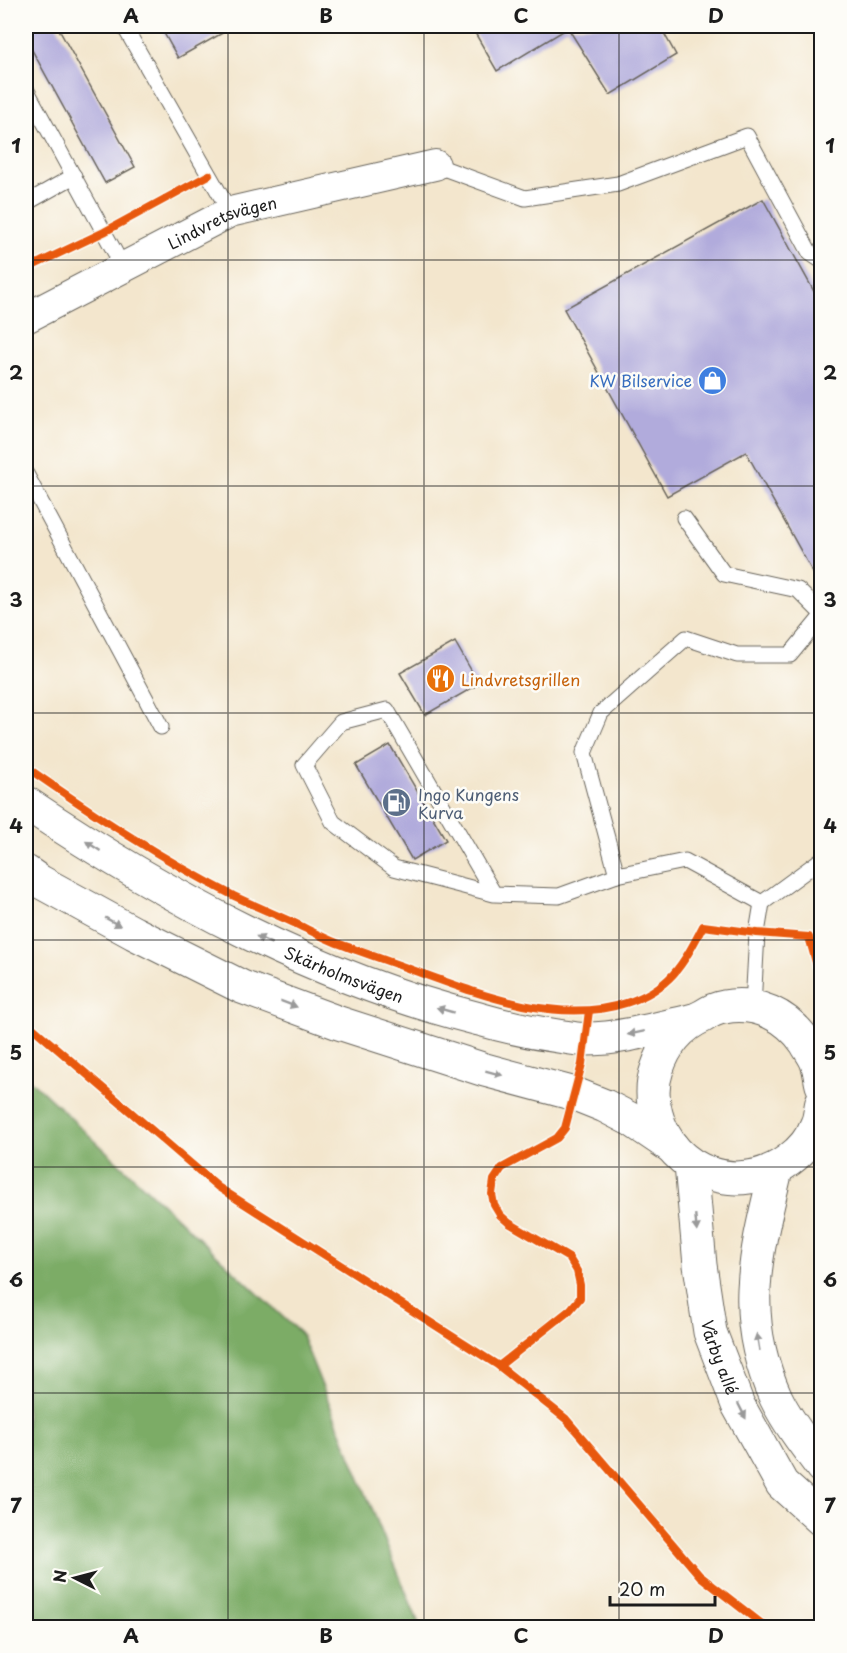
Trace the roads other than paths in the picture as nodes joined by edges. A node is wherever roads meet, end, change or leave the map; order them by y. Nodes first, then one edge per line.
1 (124, 26) edge
2 (26, 89) edge
3 (435, 165) joint
4 (74, 176) junction
5 (26, 203) edge
6 (230, 212) junction
7 (822, 261) edge
8 (123, 267) junction
9 (26, 318) edge
10 (26, 474) edge
11 (684, 518) dead end
12 (822, 615) edge
13 (161, 727) dead end
14 (26, 803) edge
15 (822, 860) edge
16 (26, 872) edge
17 (616, 875) junction
18 (494, 894) junction
19 (762, 903) junction
20 (753, 1006) junction
21 (694, 1020) junction
22 (810, 1038) edge
23 (822, 1085) edge
24 (822, 1102) edge
25 (799, 1155) edge
26 (681, 1156) junction
27 (822, 1467) edge
28 (822, 1520) edge

1 - 6 lane
2 - 4 lane
3 - 6 street, Lindvretsvägen
3 - 7 lane
4 - 5 lane
4 - 8 lane
6 - 8 street, Lindvretsvägen
8 - 9 street, Lindvretsvägen
10 - 13 lane
11 - 12 lane
12 - 17 lane
21 -> 14 main road, Skärholmsvägen
15 - 19 lane
16 -> 26 main road
17 - 18 lane
17 - 19 lane
18 - 18 lane
19 - 20 lane
20 - 21 main road
20 - 22 main road
21 - 26 main road
22 - 23 main road
24 - 25 main road
25 - 26 main road
27 -> 25 main road
26 -> 28 main road, Vårby allé

